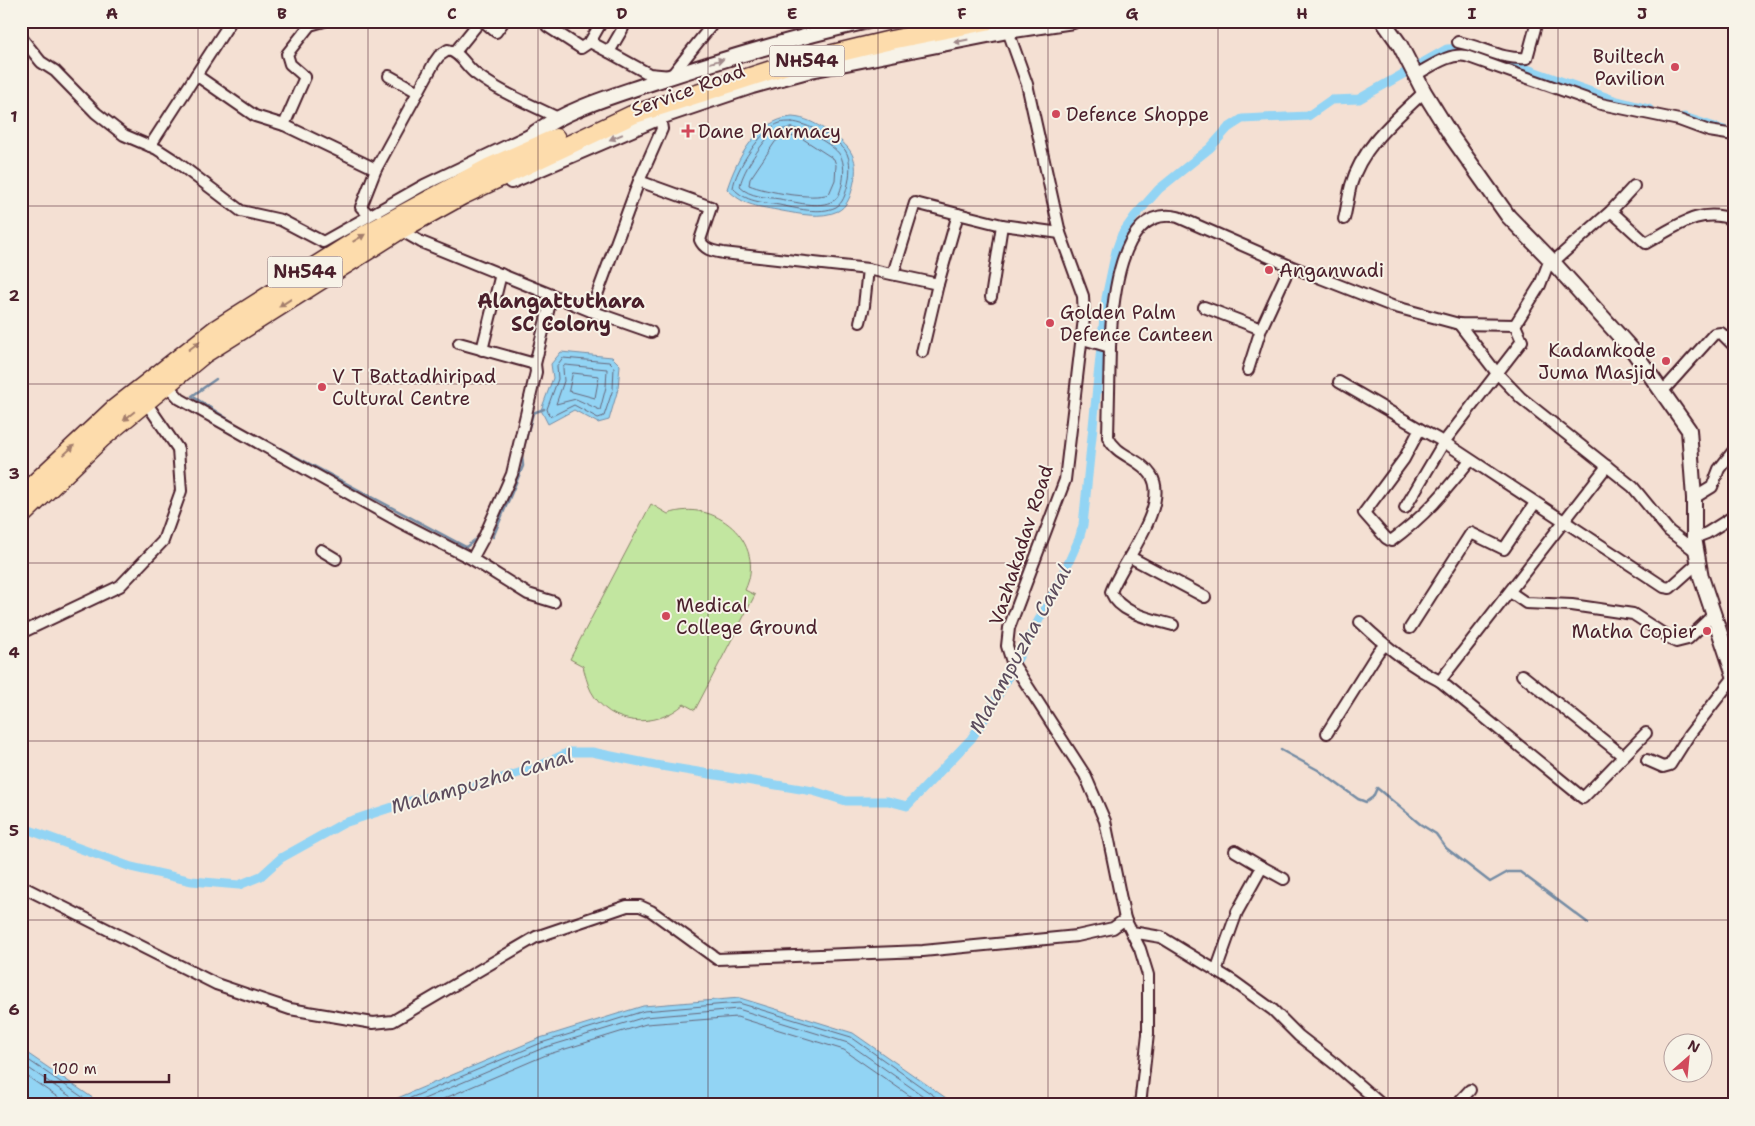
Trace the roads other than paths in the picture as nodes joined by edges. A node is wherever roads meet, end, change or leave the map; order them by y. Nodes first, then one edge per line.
1 (231, 21) edge
2 (324, 21) edge
3 (481, 21) edge
4 (504, 21) edge
5 (602, 21) edge
6 (715, 21) edge
7 (868, 21) edge
8 (933, 21) edge
9 (986, 21) edge
10 (1073, 21) edge
11 (1383, 21) edge
12 (1537, 21) edge
13 (547, 26) dead end
14 (623, 28) dead end
15 (1008, 31) junction
16 (21, 37) edge
17 (590, 42) junction
18 (1458, 42) dead end
19 (455, 52) junction
20 (610, 52) junction
21 (1527, 58) junction
22 (196, 75) junction
23 (1415, 75) junction
24 (389, 76) dead end
25 (671, 76) junction
26 (1521, 76) junction
27 (418, 92) junction
28 (1424, 92) junction
29 (558, 118) junction
30 (660, 118) junction
31 (284, 125) junction
32 (533, 133) junction
33 (1734, 135) edge
34 (150, 146) junction
35 (516, 156) junction
36 (464, 165) junction
37 (489, 168) junction
38 (376, 169) junction
39 (639, 181) junction
40 (1634, 186) dead end
41 (1611, 211) junction
42 (958, 214) junction
43 (369, 215) junction
44 (1344, 219) dead end
45 (1734, 220) edge
46 (418, 221) junction
47 (1002, 225) junction
48 (400, 230) junction
49 (1060, 233) junction
50 (1552, 260) junction
51 (1290, 266) junction
52 (868, 269) junction
53 (501, 274) junction
54 (893, 274) junction
55 (938, 284) junction
56 (552, 295) junction
57 (991, 297) dead end
58 (1204, 307) dead end
59 (591, 311) junction
60 (860, 322) dead end
61 (1459, 324) junction
62 (1515, 325) junction
63 (1261, 329) junction
64 (651, 332) dead end
65 (1083, 339) junction
66 (459, 343) dead end
67 (1732, 344) edge
68 (1110, 346) junction
69 (482, 350) junction
70 (922, 352) dead end
71 (535, 364) junction
72 (1248, 370) dead end
73 (1496, 372) junction
74 (1339, 382) dead end
75 (166, 384) junction
76 (1663, 391) junction
77 (142, 396) junction
78 (1420, 430) junction
79 (1444, 442) junction
80 (1734, 450) edge
81 (1470, 460) junction
82 (1607, 466) junction
83 (51, 467) junction
84 (21, 483) edge
85 (21, 496) edge
86 (1694, 498) junction
87 (1536, 503) junction
88 (1405, 508) dead end
89 (21, 516) edge
90 (1734, 516) edge
91 (1565, 522) junction
92 (1694, 538) junction
93 (321, 550) dead end
94 (472, 558) junction
95 (1130, 558) junction
96 (1699, 558) junction
97 (336, 559) dead end
98 (1510, 592) junction
99 (1205, 597) dead end
100 (554, 602) dead end
101 (1714, 614) junction
102 (1360, 622) dead end
103 (1173, 625) dead end
104 (1410, 628) dead end
105 (21, 633) edge
106 (1385, 645) junction
107 (1522, 675) dead end
108 (1734, 676) edge
109 (1440, 681) junction
110 (1327, 733) dead end
111 (1646, 733) dead end
112 (1622, 756) junction
113 (1647, 760) dead end
114 (1235, 851) dead end
115 (1262, 867) junction
116 (1284, 879) dead end
117 (21, 886) edge
118 (1125, 919) junction
119 (1132, 932) junction
120 (1216, 971) junction
121 (1470, 1090) dead end
122 (1140, 1105) edge
123 (1382, 1105) edge
124 (1456, 1105) edge

1 - 22 street
2 - 31 street
3 - 4 street
3 - 19 street
5 - 17 street
6 - 25 street
25 -> 7 street, Service Road
8 - 35 highway, NH544
9 - 46 highway, NH544
10 - 15 street, Service Road
11 - 23 street
12 - 21 street
13 - 17 street
14 - 20 street
15 -> 30 street, Service Road
15 - 49 street, Vazhakadav Road
16 - 34 street
17 - 20 street
18 - 21 street
19 - 27 street
19 - 29 street
20 - 25 street
21 - 26 street
22 - 31 street
22 - 34 street
23 - 26 street
23 - 28 street
24 - 27 street
25 - 29 street, Service Road
26 - 33 street
27 - 38 street
28 - 44 street
28 - 50 street
29 - 32 street, Service Road
30 - 39 street
30 -> 46 street, Service Road
31 - 38 street
32 - 35 street
32 - 36 street, Service Road
34 - 43 street, Service Road
35 - 37 highway, NH544
36 - 37 highway
36 - 43 street, Service Road
77 -> 37 highway, NH544
38 - 43 street
39 - 52 street
39 - 59 street
40 - 41 street
41 - 45 street
41 - 50 street
42 - 47 street
42 - 54 street
42 - 55 street
46 - 48 highway, NH544
47 - 49 street
47 - 57 street
48 - 53 street
48 -> 75 highway, NH544
49 - 65 street, Vazhakadav Road
50 - 62 street
50 - 76 street
51 - 61 street
51 - 63 street
51 - 68 street
52 - 54 street
52 - 60 street
53 - 56 street
53 - 69 street
54 - 55 street
55 - 70 street
56 - 59 street
56 - 71 street
58 - 63 street
59 - 64 street
61 - 62 street
61 - 73 street
62 - 73 street
63 - 72 street
65 - 68 street
65 - 118 street, Vazhakadav Road
66 - 69 street
67 - 76 street
68 - 95 street
69 - 71 street
71 - 94 street
73 - 79 street
73 - 82 street
74 - 78 street
75 - 77 highway, NH544
75 - 94 street
76 - 86 street
83 -> 77 highway, NH544
77 -> 89 highway, NH544
77 - 105 street
78 - 79 street
78 - 81 street
79 - 81 street
79 - 88 street
80 - 86 street
81 - 87 street
82 - 91 street
82 - 96 street
83 - 84 street
83 - 85 highway, NH544
86 - 92 street
87 - 91 street
87 - 104 street
90 - 92 street
91 - 96 street
91 - 98 street
92 - 96 street
93 - 97 street
94 - 100 street
95 - 99 street
95 - 103 street
96 - 101 street
98 - 101 street
98 - 109 street
101 - 108 street
102 - 106 street
106 - 109 street
106 - 110 street
107 - 112 street
108 - 113 street
109 - 112 street
111 - 112 street
114 - 115 street
115 - 116 street
115 - 120 street
117 - 118 street
118 - 119 street
119 - 120 street
119 - 122 street
120 - 123 street
121 - 124 street

